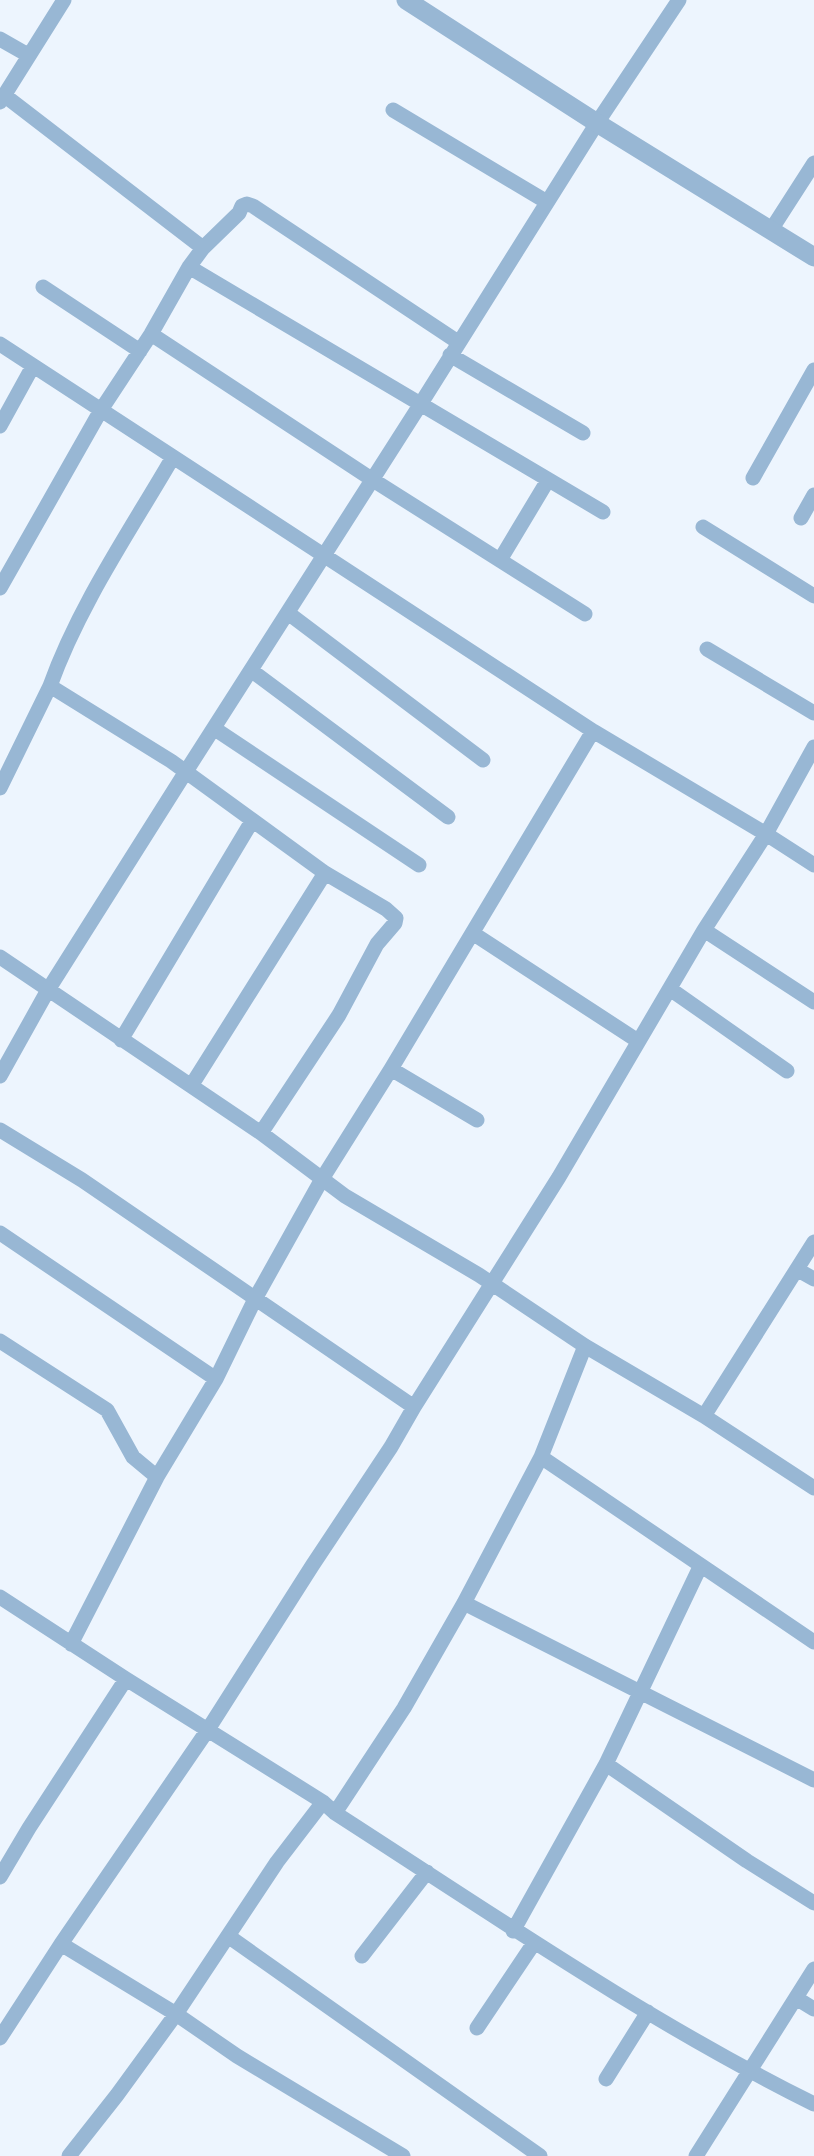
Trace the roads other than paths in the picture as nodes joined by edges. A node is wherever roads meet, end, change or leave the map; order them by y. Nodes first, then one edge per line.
1 (64, 0) edge
2 (406, 0) edge
3 (679, 0) edge
4 (0, 39) edge
5 (28, 55) junction
6 (2, 98) edge
7 (393, 110) dead end
8 (597, 123) junction
9 (814, 163) edge
10 (546, 202) junction
11 (770, 230) junction
12 (203, 248) junction
13 (814, 257) edge
14 (189, 267) junction
15 (43, 287) dead end
16 (151, 334) junction
17 (0, 344) edge
18 (454, 349) junction
19 (140, 351) junction
20 (33, 366) junction
21 (814, 370) edge
22 (420, 405) junction
23 (101, 410) junction
24 (0, 426) edge
25 (583, 433) dead end
26 (173, 457) junction
27 (753, 478) dead end
28 (373, 480) junction
29 (548, 480) junction
30 (814, 495) edge
31 (602, 512) dead end
32 (801, 518) dead end
33 (703, 527) dead end
34 (324, 555) junction
35 (500, 560) junction
36 (0, 588) edge
37 (814, 596) edge
38 (288, 613) junction
39 (585, 614) dead end
40 (707, 649) dead end
41 (252, 671) junction
42 (50, 686) junction
43 (814, 713) edge
44 (215, 729) junction
45 (593, 731) junction
46 (814, 747) edge
47 (483, 760) dead end
48 (185, 773) junction
49 (0, 788) edge
50 (448, 817) dead end
51 (252, 821) junction
52 (766, 834) junction
53 (419, 865) dead end
54 (814, 865) edge
55 (325, 873) junction
56 (704, 930) junction
57 (474, 934) junction
58 (0, 957) edge
59 (670, 988) junction
60 (48, 990) junction
61 (814, 1002) edge
62 (121, 1040) junction
63 (638, 1041) junction
64 (391, 1069) junction
65 (787, 1071) dead end
66 (0, 1076) edge
67 (191, 1086) junction
68 (477, 1120) dead end
69 (0, 1130) edge
70 (262, 1133) junction
71 (322, 1179) junction
72 (0, 1233) edge
73 (814, 1242) edge
74 (798, 1270) junction
75 (814, 1279) edge
76 (492, 1284) junction
77 (255, 1299) junction
78 (0, 1341) edge
79 (585, 1346) junction
80 (216, 1379) junction
81 (414, 1407) junction
82 (704, 1416) junction
83 (541, 1458) junction
84 (157, 1477) junction
85 (814, 1488) edge
86 (700, 1566) junction
87 (0, 1597) edge
88 (464, 1603) junction
89 (814, 1642) edge
90 (71, 1644) junction
91 (126, 1679) junction
92 (640, 1692) junction
93 (207, 1731) junction
94 (606, 1764) junction
95 (814, 1780) edge
96 (323, 1802) junction
97 (335, 1813) junction
98 (2, 1869) edge
99 (427, 1872) junction
100 (814, 1903) edge
101 (513, 1931) junction
102 (228, 1936) junction
103 (534, 1943) junction
104 (61, 1944) junction
105 (362, 1956) dead end
106 (814, 1969) edge
107 (796, 1998) junction
108 (814, 2009) edge
109 (648, 2012) junction
110 (176, 2014) junction
111 (477, 2028) dead end
112 (0, 2038) edge
113 (749, 2072) junction
114 (606, 2079) dead end
115 (814, 2104) edge
116 (69, 2156) edge
117 (403, 2156) edge
118 (540, 2156) edge
119 (696, 2156) edge

1 - 5 street
2 - 8 street
3 - 8 street
4 - 5 street
5 - 6 street
6 - 12 street
7 - 10 street
8 - 10 street
8 - 11 street
9 - 11 street
10 - 18 street
11 - 13 street
12 - 14 street
12 - 18 street
14 - 16 street
14 - 22 street
15 - 19 street
16 - 19 street
16 - 28 street
17 - 20 street
18 - 22 street
18 - 25 street
19 - 23 street
20 - 23 street
20 - 24 street
21 - 27 street
22 - 28 street
22 - 29 street
23 - 26 street
23 - 36 street
26 - 34 street
26 - 42 street
28 - 34 street
28 - 35 street
29 - 31 street
29 - 35 street
30 - 32 street
33 - 37 street
34 - 38 street
34 - 45 street
35 - 39 street
38 - 41 street
38 - 47 street
40 - 43 street
41 - 44 street
41 - 50 street
42 - 48 street
42 - 49 street
44 - 48 street
44 - 53 street
45 - 52 street
45 - 57 street
46 - 52 street
48 - 51 street
48 - 60 street
51 - 55 street
51 - 62 street
52 - 54 street
52 - 56 street
55 - 67 street
55 - 70 street
56 - 59 street
56 - 61 street
57 - 63 street
57 - 64 street
58 - 60 street
59 - 63 street
59 - 65 street
60 - 62 street
60 - 66 street
62 - 67 street
63 - 76 street
64 - 68 street
64 - 71 street
67 - 70 street
69 - 77 street
70 - 71 street
71 - 76 street
71 - 77 street
72 - 80 street
73 - 74 street
74 - 75 street
74 - 82 street
76 - 79 street
76 - 81 street
77 - 80 street
77 - 81 street
78 - 84 street
79 - 82 street
79 - 83 street
80 - 84 street
81 - 93 street
82 - 85 street
83 - 86 street
83 - 88 street
84 - 90 street
86 - 89 street
86 - 92 street
87 - 90 street
88 - 92 street
88 - 97 street
90 - 91 street
91 - 93 street
91 - 98 street
92 - 94 street
92 - 95 street
93 - 96 street
93 - 104 street
94 - 100 street
94 - 101 street
96 - 97 street
96 - 102 street
97 - 99 street
99 - 101 street
99 - 105 street
101 - 103 street
102 - 110 street
102 - 118 street
103 - 109 street
103 - 111 street
104 - 110 street
104 - 112 street
106 - 107 street
107 - 108 street
107 - 113 street
109 - 113 street
109 - 114 street
110 - 116 street
110 - 117 street
113 - 115 street
113 - 119 street

